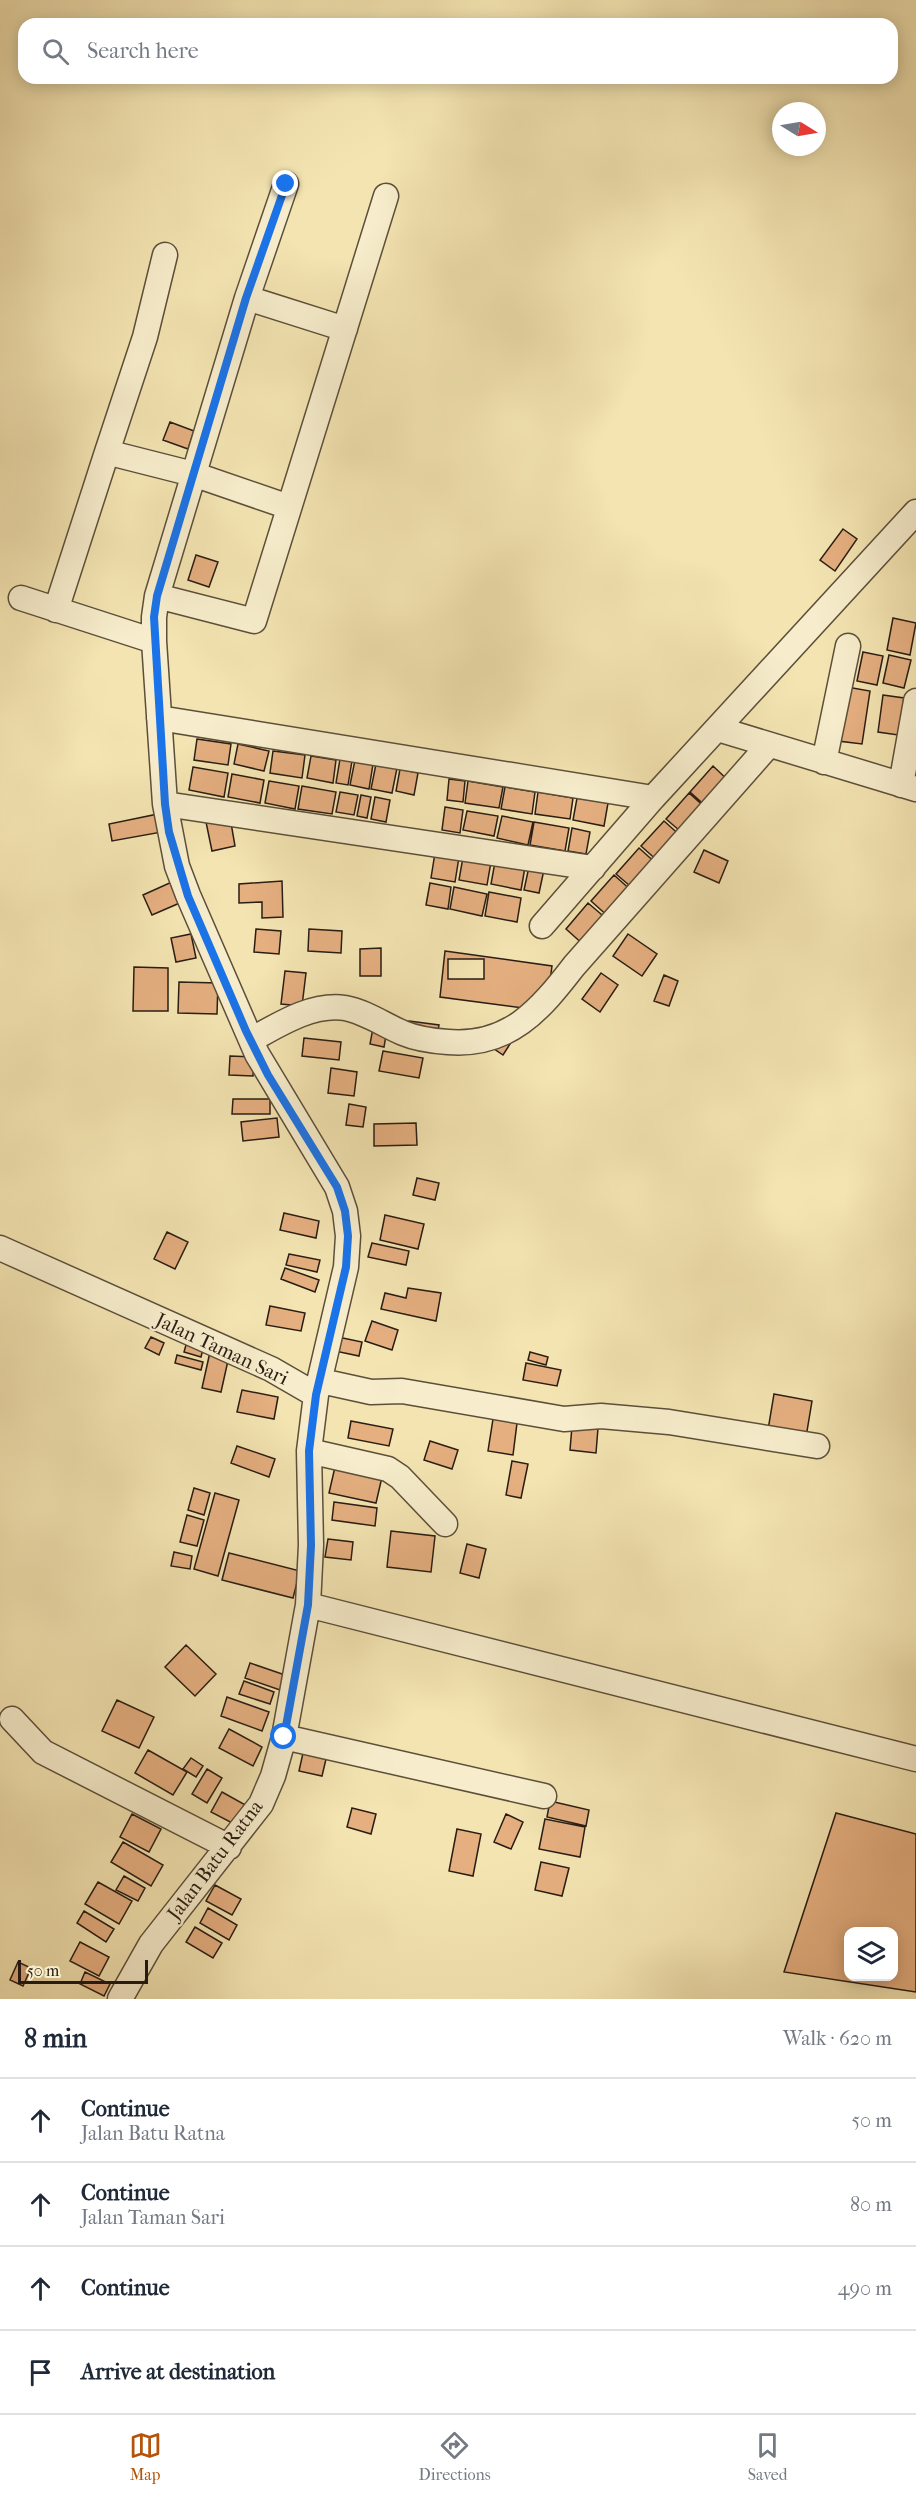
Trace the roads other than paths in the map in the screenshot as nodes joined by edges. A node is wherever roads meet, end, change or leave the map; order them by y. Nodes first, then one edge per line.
1 (286, 184) dead end
2 (386, 196) dead end
3 (165, 255) dead end
4 (246, 298) junction
5 (345, 329) junction
6 (108, 449) junction
7 (193, 474) junction
8 (289, 507) junction
9 (916, 512) edge
10 (157, 596) junction
11 (21, 598) dead end
12 (56, 610) junction
13 (154, 641) junction
14 (848, 646) dead end
15 (916, 701) edge
16 (159, 718) junction
17 (718, 729) junction
18 (768, 746) junction
19 (824, 762) junction
20 (909, 787) edge
21 (653, 798) junction
22 (165, 804) junction
23 (593, 868) junction
24 (542, 926) dead end
25 (251, 1040) junction
26 (0, 1248) edge
27 (319, 1388) junction
28 (817, 1446) dead end
29 (309, 1451) junction
30 (445, 1524) dead end
31 (308, 1605) junction
32 (12, 1719) dead end
33 (284, 1737) junction
34 (916, 1759) edge
35 (544, 1797) dead end
36 (229, 1847) junction
37 (120, 1999) edge

1 - 4 street
2 - 5 street
3 - 6 street
4 - 5 street
4 - 7 street
5 - 8 street
6 - 7 street
6 - 12 street
7 - 8 street
7 - 10 street
8 - 10 street
9 - 17 street
10 - 13 street
11 - 12 street
12 - 13 street
13 - 16 street
14 - 19 street
15 - 20 street
16 - 21 street
16 - 22 street
17 - 18 street
17 - 21 street
18 - 19 street
18 - 25 street
19 - 20 street
21 - 23 street
22 - 23 street
22 - 25 street
23 - 24 street
25 - 27 street
26 - 27 street, Jalan Taman Sari
27 - 28 street, Jalan Taman Sari
27 - 29 street
29 - 30 street
29 - 31 street
31 - 33 street, Jalan Batu Ratna
31 - 34 street
32 - 36 street
33 - 35 street
33 - 36 street, Jalan Batu Ratna
36 - 37 street, Jalan Batu Ratna

